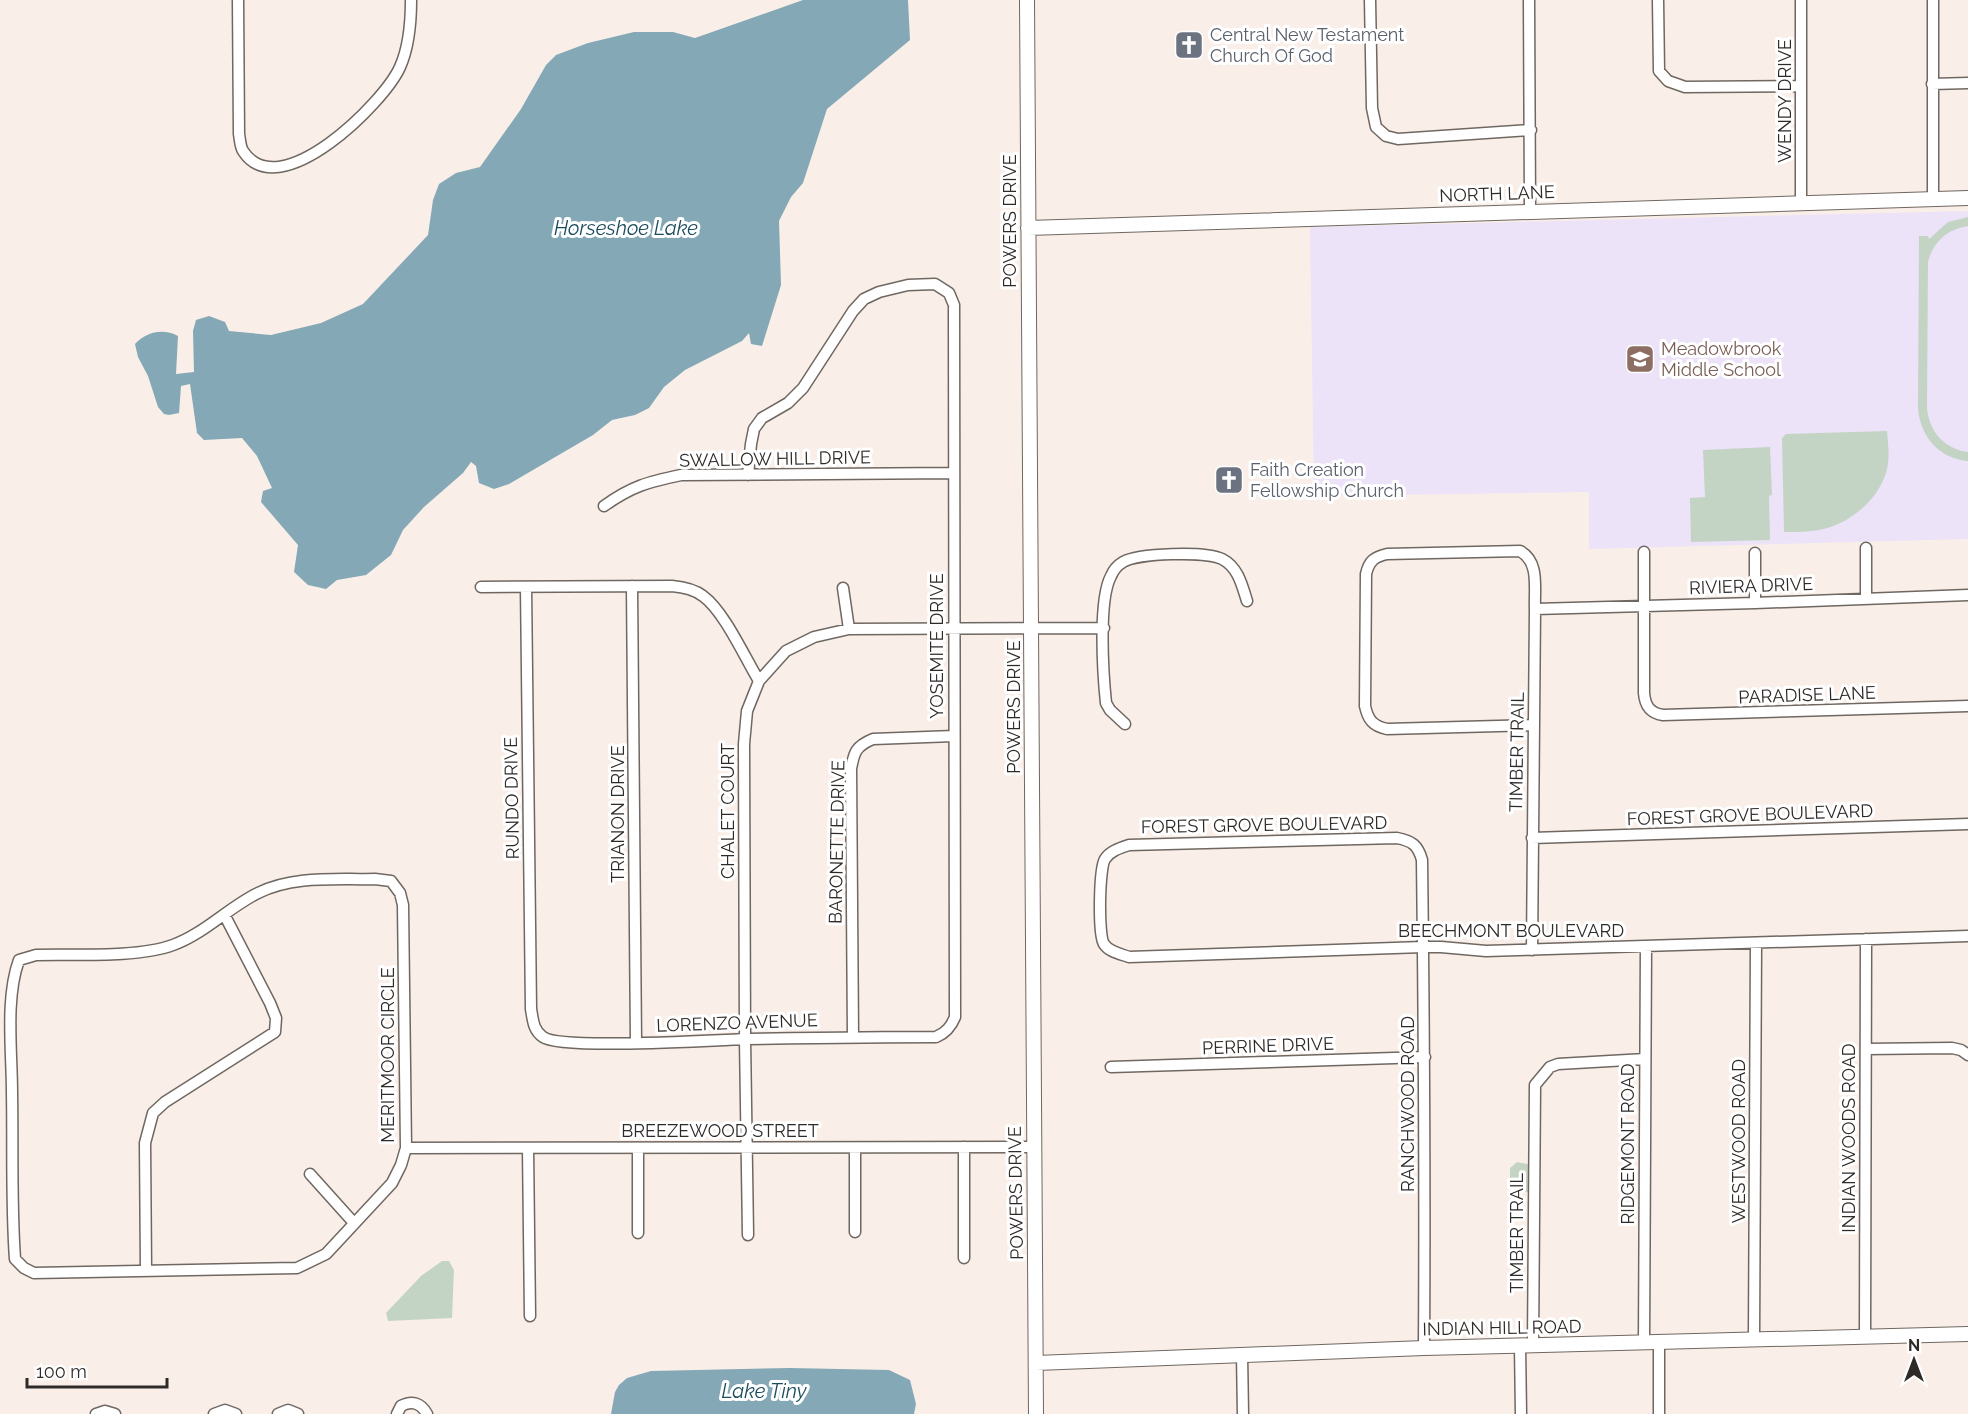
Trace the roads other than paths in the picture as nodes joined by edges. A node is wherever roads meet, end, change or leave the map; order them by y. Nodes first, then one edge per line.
1 (238, 0) edge
2 (411, 0) edge
3 (1027, 0) edge
4 (1370, 0) edge
5 (1529, 0) edge
6 (1658, 0) edge
7 (1801, 0) edge
8 (1933, 0) edge
9 (1968, 83) edge
10 (1932, 84) junction
11 (1801, 86) junction
12 (1531, 130) junction
13 (1968, 198) edge
14 (1933, 199) junction
15 (1802, 203) junction
16 (1530, 210) junction
17 (1028, 228) junction
18 (953, 473) junction
19 (748, 475) junction
20 (604, 506) dead end
21 (1866, 548) dead end
22 (1644, 552) dead end
23 (1755, 553) dead end
24 (632, 586) junction
25 (480, 587) dead end
26 (526, 587) junction
27 (843, 588) dead end
28 (1968, 595) edge
29 (1866, 598) junction
30 (1247, 601) dead end
31 (1755, 603) junction
32 (1644, 605) junction
33 (1535, 609) junction
34 (953, 628) junction
35 (1031, 628) junction
36 (1104, 628) junction
37 (849, 629) junction
38 (759, 681) junction
39 (1968, 706) edge
40 (1125, 724) dead end
41 (1534, 725) junction
42 (954, 736) junction
43 (1968, 824) edge
44 (1532, 838) junction
45 (1422, 860) joint
46 (1101, 899) joint
47 (225, 916) junction
48 (1968, 936) edge
49 (1866, 939) junction
50 (1756, 943) junction
51 (1646, 946) junction
52 (1423, 947) junction
53 (1532, 950) junction
54 (6, 1004) edge
55 (531, 1009) joint
56 (955, 1017) joint
57 (853, 1037) junction
58 (745, 1039) junction
59 (636, 1043) junction
60 (1866, 1049) junction
61 (1968, 1055) edge
62 (1425, 1057) junction
63 (1645, 1059) junction
64 (1111, 1067) dead end
65 (964, 1147) junction
66 (1033, 1147) junction
67 (406, 1148) junction
68 (528, 1148) junction
69 (638, 1148) junction
70 (746, 1148) junction
71 (855, 1148) junction
72 (310, 1174) dead end
73 (354, 1223) junction
74 (855, 1232) dead end
75 (638, 1233) dead end
76 (748, 1235) dead end
77 (964, 1258) dead end
78 (146, 1271) junction
79 (530, 1316) dead end
80 (1968, 1334) edge
81 (1865, 1336) junction
82 (1754, 1340) junction
83 (1659, 1342) junction
84 (1644, 1343) junction
85 (1526, 1346) junction
86 (1424, 1348) junction
87 (1242, 1354) junction
88 (1036, 1363) junction
89 (96, 1414) edge
90 (115, 1414) edge
91 (214, 1414) edge
92 (236, 1414) edge
93 (278, 1414) edge
94 (298, 1414) edge
95 (397, 1414) edge
96 (427, 1414) edge
97 (1036, 1414) edge
98 (1243, 1414) edge
99 (1521, 1414) edge
100 (1659, 1414) edge

1 - 2 street
3 - 17 street, POWERS DRIVE
4 - 12 street
5 - 12 street
6 - 11 street
7 - 11 street, WENDY DRIVE
8 - 10 street
9 - 10 street
10 - 14 street
11 - 15 street, WENDY DRIVE
12 - 16 street
13 - 14 street, NORTH LANE
14 - 15 street, NORTH LANE
15 - 16 street, NORTH LANE
16 - 17 street, NORTH LANE
17 - 35 street, POWERS DRIVE
18 - 19 street, SWALLOW HILL DRIVE
18 - 19 street, YOSEMITE DRIVE
18 - 34 street, YOSEMITE DRIVE
19 - 20 street, SWALLOW HILL DRIVE
21 - 29 street
22 - 32 street
23 - 31 street
24 - 26 street
24 - 38 street
24 - 59 street, TRIANON DRIVE
25 - 26 street
26 - 55 street, RUNDO DRIVE
27 - 37 street
28 - 29 street, RIVIERA DRIVE
29 - 31 street, RIVIERA DRIVE
30 - 36 street
31 - 32 street, RIVIERA DRIVE
32 - 33 street, RIVIERA DRIVE
32 - 39 street, PARADISE LANE
33 - 41 street, TIMBER TRAIL
33 - 41 street, TIMBER TRAIL
34 - 35 street, CHALET COURT
34 - 37 street, CHALET COURT
34 - 42 street, YOSEMITE DRIVE
35 - 36 street, CHALET COURT
35 - 66 street, POWERS DRIVE
36 - 40 street
37 - 38 street, CHALET COURT
38 - 58 street, CHALET COURT
41 - 44 street, TIMBER TRAIL
42 - 56 street, YOSEMITE DRIVE
42 - 57 street, BARONETTE DRIVE
43 - 44 street, FOREST GROVE BOULEVARD
44 - 53 street, TIMBER TRAIL
45 - 46 street, FOREST GROVE BOULEVARD
45 - 52 street, RANCHWOOD ROAD
46 - 52 street, BEECHMONT BOULEVARD
47 - 54 street, MERITMOOR CIRCLE
47 - 67 street, MERITMOOR CIRCLE
47 - 78 street
48 - 49 street, BEECHMONT BOULEVARD
49 - 50 street, BEECHMONT BOULEVARD
49 - 60 street, INDIAN WOODS ROAD
50 - 51 street, BEECHMONT BOULEVARD
50 - 82 street, WESTWOOD ROAD
51 - 53 street, BEECHMONT BOULEVARD
51 - 63 street, RIDGEMONT ROAD
52 - 53 street, BEECHMONT BOULEVARD
52 - 62 street, RANCHWOOD ROAD
54 - 78 street, MERITMOOR CIRCLE
55 - 59 street, LORENZO AVENUE
56 - 57 street, LORENZO AVENUE
57 - 58 street, LORENZO AVENUE
58 - 59 street, LORENZO AVENUE
58 - 70 street, CHALET COURT
60 - 61 street
60 - 81 street, INDIAN WOODS ROAD
62 - 64 street, PERRINE DRIVE
62 - 86 street, RANCHWOOD ROAD
63 - 84 street, RIDGEMONT ROAD
63 - 85 street, TIMBER TRAIL
65 - 66 street, BREEZEWOOD STREET
65 - 71 street, BREEZEWOOD STREET
65 - 77 street
66 - 88 street, POWERS DRIVE
67 - 68 street, BREEZEWOOD STREET
67 - 73 street, MERITMOOR CIRCLE
68 - 69 street, BREEZEWOOD STREET
68 - 79 street
69 - 70 street, BREEZEWOOD STREET
69 - 75 street
70 - 71 street, BREEZEWOOD STREET
70 - 76 street, CHALET COURT
71 - 74 street
72 - 73 street
73 - 78 street, MERITMOOR CIRCLE
80 - 81 street, INDIAN HILL ROAD
81 - 82 street, INDIAN HILL ROAD
82 - 83 street, INDIAN HILL ROAD
83 - 84 street, INDIAN HILL ROAD
83 - 100 street
84 - 85 street, INDIAN HILL ROAD
85 - 86 street, INDIAN HILL ROAD
85 - 99 street, TIMBER TRAIL
86 - 87 street, INDIAN HILL ROAD
87 - 88 street, INDIAN HILL ROAD
87 - 98 street
88 - 97 street, POWERS DRIVE
89 - 90 street
91 - 92 street
93 - 94 street
95 - 96 street

